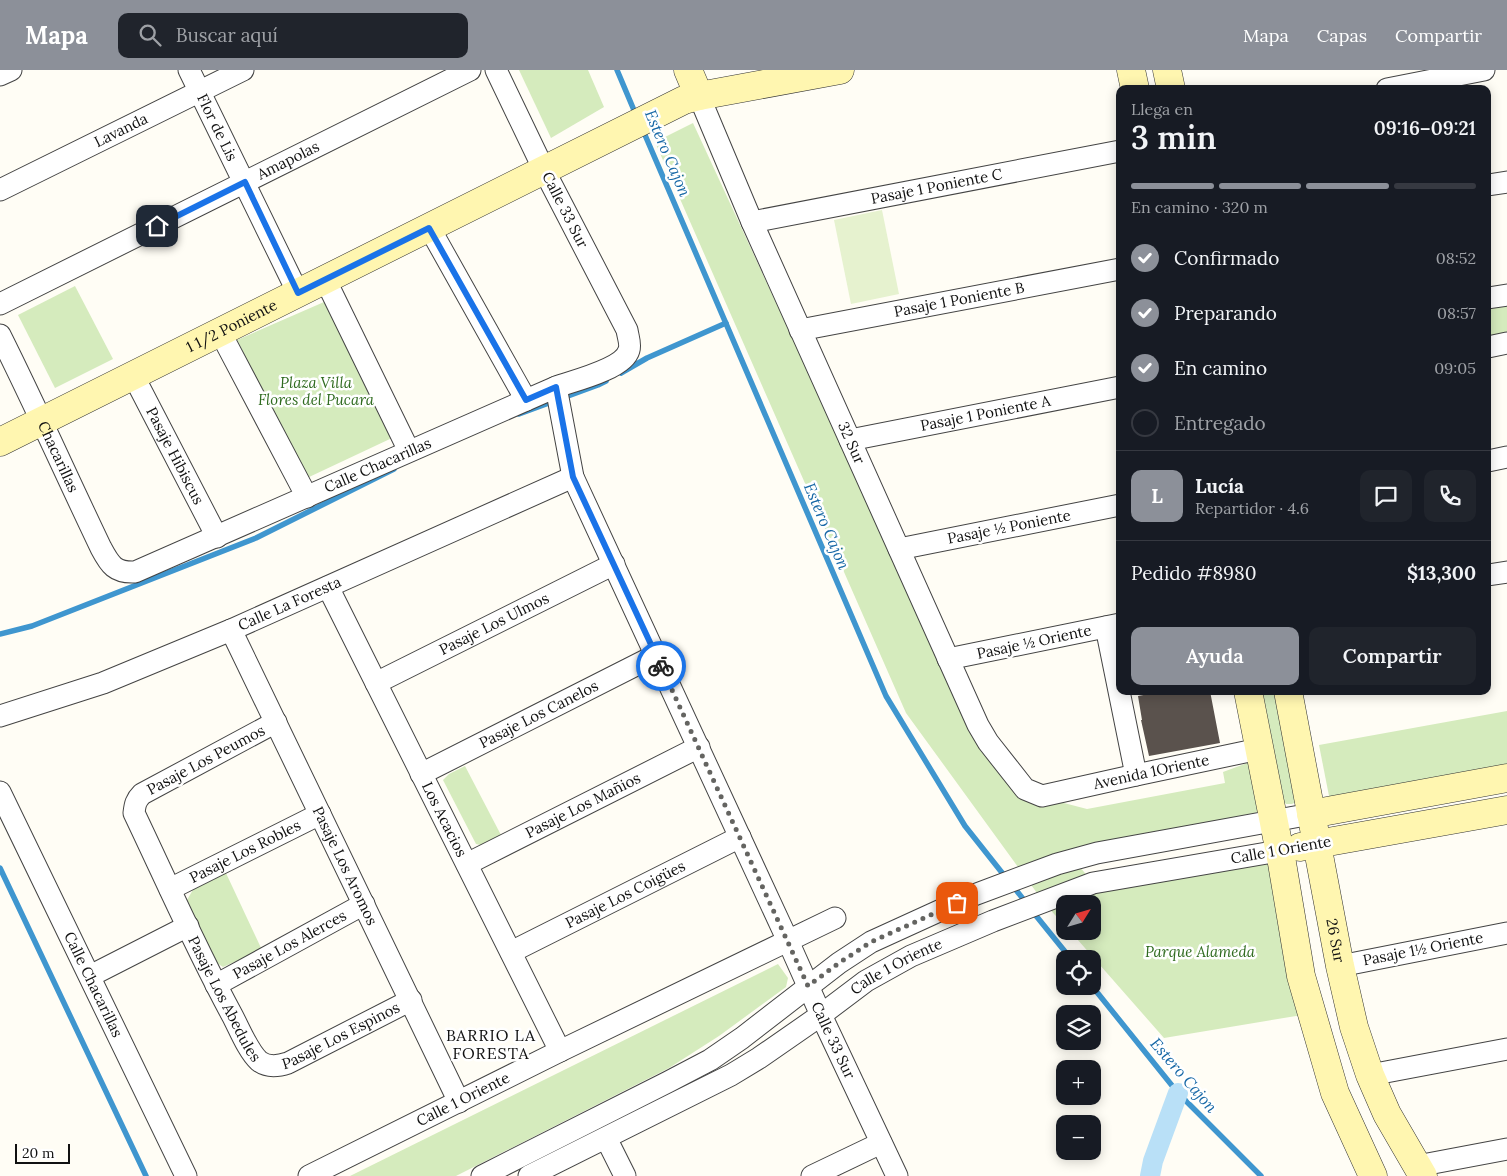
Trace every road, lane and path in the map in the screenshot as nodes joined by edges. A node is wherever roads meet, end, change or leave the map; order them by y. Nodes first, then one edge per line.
1 (11, 70) edge
2 (189, 70) edge
3 (243, 70) edge
4 (470, 70) edge
5 (496, 70) edge
6 (688, 70) edge
7 (840, 70) edge
8 (1131, 70) edge
9 (1167, 70) edge
10 (1484, 70) edge
11 (0, 75) edge
12 (760, 77) edge
13 (1134, 85) edge
14 (1170, 85) edge
15 (1407, 85) edge
16 (200, 91) junction
17 (699, 96) junction
18 (1116, 152) edge
19 (544, 170) junction
20 (245, 182) junction
21 (1507, 182) edge
22 (1491, 185) edge
23 (0, 190) edge
24 (752, 222) junction
25 (429, 228) junction
26 (1116, 270) edge
27 (325, 280) junction
28 (298, 293) junction
29 (1507, 295) edge
30 (1491, 298) edge
31 (0, 304) edge
32 (800, 330) junction
33 (220, 332) junction
34 (0, 335) edge
35 (1507, 343) edge
36 (1491, 346) edge
37 (629, 352) joint
38 (132, 375) junction
39 (556, 387) junction
40 (1116, 388) edge
41 (526, 400) junction
42 (41, 421) junction
43 (850, 440) junction
44 (0, 442) edge
45 (409, 451) junction
46 (1507, 457) edge
47 (1491, 460) edge
48 (573, 477) junction
49 (307, 497) junction
50 (1116, 506) edge
51 (217, 537) junction
52 (898, 549) junction
53 (614, 564) junction
54 (1507, 572) edge
55 (124, 573) joint
56 (1491, 575) edge
57 (328, 587) junction
58 (1113, 626) edge
59 (231, 630) junction
60 (1116, 645) edge
61 (656, 655) junction
62 (948, 660) junction
63 (376, 684) junction
64 (1124, 695) edge
65 (1249, 695) edge
66 (1289, 695) edge
67 (0, 716) edge
68 (276, 722) junction
69 (698, 748) junction
70 (1259, 749) junction
71 (422, 774) junction
72 (1136, 775) junction
73 (1507, 778) edge
74 (0, 792) edge
75 (1042, 796) joint
76 (137, 798) joint
77 (1507, 810) edge
78 (320, 814) junction
79 (1311, 814) junction
80 (1274, 820) junction
81 (740, 837) junction
82 (1317, 845) junction
83 (1279, 851) junction
84 (466, 864) junction
85 (170, 889) junction
86 (364, 904) junction
87 (834, 918) dead end
88 (188, 926) junction
89 (1507, 933) edge
90 (788, 941) junction
91 (511, 952) junction
92 (1340, 966) junction
93 (90, 976) junction
94 (216, 985) junction
95 (808, 986) junction
96 (411, 1000) junction
97 (821, 1015) junction
98 (1507, 1049) edge
99 (560, 1051) junction
100 (268, 1065) joint
101 (1370, 1075) junction
102 (459, 1102) junction
103 (606, 1138) junction
104 (881, 1143) junction
105 (1507, 1148) edge
106 (1420, 1171) edge
107 (186, 1176) edge
108 (309, 1176) edge
109 (482, 1176) edge
110 (528, 1176) edge
111 (625, 1176) edge
112 (812, 1176) edge
113 (897, 1176) edge
114 (1373, 1176) edge

1 - 11 street
2 - 16 street, Flor de Lis
3 - 16 street, Lavanda
4 - 20 street, Amapolas
5 - 19 street, Calle 33 Sur
6 - 17 street, 32 Sur
7 - 12 street, 1 1/2 Poniente
8 - 13 street
9 - 14 street
10 - 15 street
12 - 17 street, 1 1/2 Poniente
16 - 20 street, Flor de Lis
16 - 23 street, Lavanda
17 - 19 street, 1 1/2 Poniente
17 - 24 street, 32 Sur
18 - 24 street, Pasaje 1 Poniente C
19 - 25 street, 1 1/2 Poniente
19 - 37 street, Calle 33 Sur
20 - 28 street, Flor de Lis
20 - 31 street, Amapolas
21 - 22 street
24 - 32 street, 32 Sur
25 - 27 street, 1 1/2 Poniente
25 - 41 street
26 - 32 street, Pasaje 1 Poniente B
27 - 28 street, 1 1/2 Poniente
27 - 45 street
28 - 33 street, 1 1/2 Poniente
29 - 30 street
32 - 43 street, 32 Sur
33 - 38 street, 1 1/2 Poniente
33 - 49 street
34 - 42 street, Chacarillas
35 - 36 street
37 - 39 street, Calle Chacarillas
38 - 42 street, 1 1/2 Poniente
38 - 51 street, Pasaje Hibiscus
39 - 41 street, Calle Chacarillas
39 - 48 street, Calle 33 Sur
40 - 43 street, Pasaje 1 Poniente A
41 - 45 street, Calle Chacarillas
42 - 44 street, 1 1/2 Poniente
42 - 55 street, Chacarillas
43 - 52 street, 32 Sur
45 - 49 street, Calle Chacarillas
46 - 47 street
48 - 53 street, Calle 33 Sur
48 - 57 street, Calle La Foresta
49 - 51 street, Calle Chacarillas
50 - 52 street, Pasaje ½ Poniente
51 - 55 street, Calle Chacarillas
52 - 62 street, 32 Sur
53 - 61 street, Calle 33 Sur
53 - 63 street, Pasaje Los Ulmos
54 - 56 street
57 - 59 street, Calle La Foresta
57 - 63 street, Los Acacios
58 - 60 street
58 - 62 street, Pasaje ½ Oriente
59 - 67 street, Calle La Foresta
59 - 68 street, Pasaje Los Aromos
61 - 69 street, Calle 33 Sur
61 - 71 street, Pasaje Los Canelos
62 - 75 street, 32 Sur
63 - 71 street, Los Acacios
64 - 72 street
65 - 70 street
66 - 79 street, 26 Sur
68 - 76 street, Pasaje Los Peumos
68 - 78 street, Pasaje Los Aromos
69 - 81 street, Calle 33 Sur
69 - 84 street, Pasaje Los Mañios
70 - 72 street, Avenida 1Oriente
70 - 80 street
71 - 84 street, Los Acacios
72 - 75 street, Avenida 1Oriente
73 - 79 street, Calle 1 Oriente
74 - 93 street, Calle Chacarillas
76 - 85 street, Pasaje Los Abedules
77 - 82 street, Calle 1 Oriente
78 - 85 street, Pasaje Los Robles
78 - 86 street, Pasaje Los Aromos
79 - 80 street, Calle 1 Oriente
79 - 82 street, 26 Sur
80 - 83 street
80 - 95 street, Calle 1 Oriente
81 - 90 street, Calle 33 Sur
81 - 91 street, Pasaje Los Coigües
82 - 83 street, Calle 1 Oriente
82 - 92 street, 26 Sur
83 - 97 street, Calle 1 Oriente
83 - 114 street
84 - 91 street, Los Acacios
85 - 88 street, Pasaje Los Abedules
86 - 94 street, Pasaje Los Alerces
86 - 96 street, Pasaje Los Aromos
87 - 90 street, Calle 1 Oriente
88 - 93 street, Pasaje Los Abedules
88 - 94 street, Pasaje Los Abedules
89 - 92 street, Pasaje 1½ Oriente
90 - 95 street, Calle 33 Sur
90 - 99 street, Calle 1 Oriente
91 - 99 street, Los Acacios
92 - 101 street, 26 Sur
93 - 107 street, Calle Chacarillas
94 - 100 street, Pasaje Los Abedules
95 - 97 street, Calle 33 Sur
95 - 109 street, Calle 1 Oriente
96 - 100 street, Pasaje Los Espinos
96 - 102 street, Pasaje Los Aromos
97 - 103 street, Calle 1 Oriente
97 - 104 street, Calle 33 Sur
98 - 101 street
99 - 102 street, Calle 1 Oriente
101 - 106 street, 26 Sur
102 - 108 street, Calle 1 Oriente
103 - 110 street, Calle 1 Oriente
103 - 111 street
104 - 112 street
104 - 113 street, Calle 33 Sur
105 - 106 street

